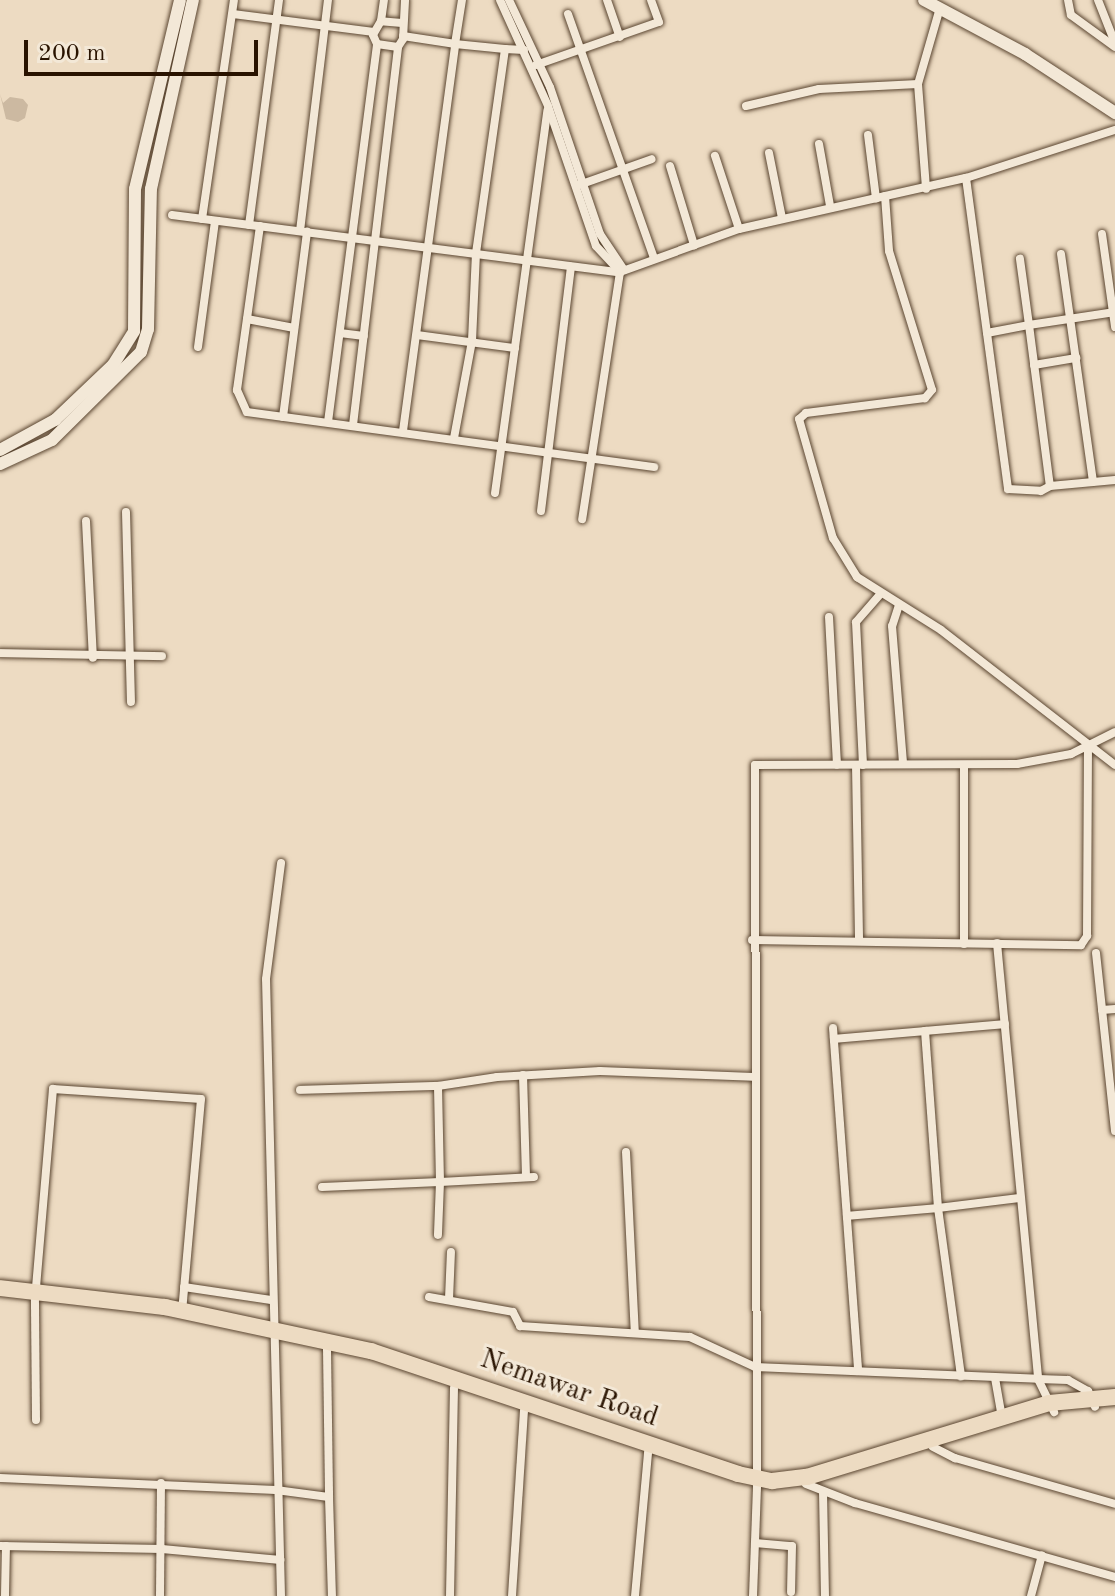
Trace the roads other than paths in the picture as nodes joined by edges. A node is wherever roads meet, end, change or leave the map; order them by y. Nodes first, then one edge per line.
1 (180, 0) edge
2 (193, 0) edge
3 (234, 0) edge
4 (279, 0) edge
5 (328, 0) edge
6 (384, 0) edge
7 (405, 0) edge
8 (462, 0) edge
9 (500, 0) edge
10 (509, 0) edge
11 (607, 0) edge
12 (651, 0) edge
13 (924, 0) edge
14 (1068, 0) edge
15 (1098, 0) edge
16 (940, 8) junction
17 (233, 14) junction
18 (568, 14) dead end
19 (276, 20) junction
20 (381, 21) junction
21 (402, 23) junction
22 (325, 26) junction
23 (374, 32) junction
24 (403, 36) junction
25 (620, 37) junction
26 (377, 44) junction
27 (455, 44) junction
28 (1115, 45) edge
29 (398, 47) junction
30 (505, 49) junction
31 (524, 50) junction
32 (581, 51) junction
33 (536, 65) junction
34 (918, 84) junction
35 (548, 106) junction
36 (746, 106) dead end
37 (1115, 113) edge
38 (1115, 130) edge
39 (868, 135) dead end
40 (819, 144) dead end
41 (769, 153) dead end
42 (715, 156) dead end
43 (652, 159) dead end
44 (670, 166) dead end
45 (624, 169) junction
46 (966, 178) junction
47 (579, 185) junction
48 (926, 189) junction
49 (881, 197) junction
50 (830, 206) junction
51 (172, 215) dead end
52 (782, 218) junction
53 (202, 219) junction
54 (215, 221) junction
55 (249, 225) junction
56 (260, 226) junction
57 (739, 229) junction
58 (303, 232) junction
59 (1102, 234) dead end
60 (354, 238) junction
61 (376, 241) junction
62 (694, 245) junction
63 (430, 248) junction
64 (476, 253) junction
65 (1061, 254) dead end
66 (654, 258) junction
67 (1020, 259) dead end
68 (527, 262) junction
69 (571, 267) junction
70 (622, 271) junction
71 (1114, 313) edge
72 (1071, 318) junction
73 (247, 319) junction
74 (1029, 325) junction
75 (1115, 327) edge
76 (294, 328) junction
77 (340, 333) junction
78 (987, 333) junction
79 (417, 335) junction
80 (364, 336) junction
81 (471, 342) junction
82 (198, 347) dead end
83 (515, 348) junction
84 (1076, 358) junction
85 (1034, 365) junction
86 (283, 417) junction
87 (328, 422) junction
88 (353, 425) junction
89 (403, 431) junction
90 (454, 438) junction
91 (502, 444) junction
92 (549, 449) junction
93 (0, 450) edge
94 (594, 457) junction
95 (0, 464) edge
96 (654, 467) dead end
97 (1115, 480) edge
98 (1093, 482) junction
99 (1050, 486) junction
100 (495, 493) dead end
101 (541, 511) dead end
102 (126, 512) dead end
103 (582, 519) dead end
104 (86, 521) dead end
105 (881, 593) junction
106 (899, 605) junction
107 (829, 617) dead end
108 (0, 653) edge
109 (128, 655) junction
110 (162, 656) dead end
111 (93, 658) junction
112 (131, 702) dead end
113 (1115, 732) edge
114 (1088, 746) junction
115 (903, 764) junction
116 (837, 765) junction
117 (859, 765) junction
118 (964, 765) junction
119 (1115, 765) edge
120 (281, 863) dead end
121 (752, 940) junction
122 (859, 941) junction
123 (997, 943) junction
124 (964, 944) junction
125 (1096, 953) dead end
126 (1115, 1009) edge
127 (1102, 1010) junction
128 (1005, 1024) junction
129 (833, 1028) dead end
130 (925, 1031) junction
131 (834, 1039) junction
132 (523, 1075) junction
133 (753, 1077) junction
134 (438, 1086) junction
135 (300, 1090) dead end
136 (1115, 1131) edge
137 (1115, 1140) edge
138 (626, 1152) dead end
139 (440, 1182) junction
140 (322, 1187) dead end
141 (1019, 1198) junction
142 (938, 1208) junction
143 (847, 1216) junction
144 (438, 1235) dead end
145 (451, 1252) dead end
146 (184, 1287) junction
147 (0, 1288) edge
148 (0, 1294) edge
149 (35, 1295) junction
150 (429, 1297) dead end
151 (449, 1299) junction
152 (271, 1300) junction
153 (182, 1314) junction
154 (271, 1332) junction
155 (635, 1333) junction
156 (327, 1349) junction
157 (755, 1367) junction
158 (858, 1371) junction
159 (430, 1375) junction
160 (961, 1376) junction
161 (995, 1378) junction
162 (1038, 1379) junction
163 (454, 1388) junction
164 (1115, 1397) edge
165 (1095, 1402) junction
166 (1115, 1406) edge
167 (1052, 1408) junction
168 (524, 1410) junction
169 (1002, 1416) junction
170 (36, 1420) dead end
171 (933, 1447) junction
172 (648, 1452) junction
173 (700, 1465) junction
174 (0, 1478) edge
175 (161, 1483) junction
176 (756, 1483) junction
177 (806, 1484) junction
178 (276, 1490) junction
179 (823, 1492) junction
180 (329, 1497) junction
181 (1115, 1504) edge
182 (755, 1543) junction
183 (3, 1546) edge
184 (162, 1549) junction
185 (1042, 1555) junction
186 (280, 1560) junction
187 (1115, 1577) edge
188 (791, 1592) dead end
189 (5, 1596) edge
190 (160, 1596) edge
191 (281, 1596) edge
192 (332, 1596) edge
193 (450, 1596) edge
194 (512, 1596) edge
195 (635, 1596) edge
196 (753, 1596) edge
197 (825, 1596) edge
198 (1031, 1596) edge

1 - 93 street
2 - 95 street
3 - 17 street
4 - 19 street
5 - 22 street
6 - 20 street
7 - 21 street
8 - 27 street
9 - 31 street
10 - 33 street
11 - 25 street
12 - 25 street
13 - 16 street
14 - 28 street
15 - 28 street
16 - 34 street
16 - 37 street
17 - 19 street
17 - 53 street
18 - 32 street
19 - 22 street
19 - 55 street
20 - 21 street
20 - 23 street
21 - 24 street
22 - 23 street
22 - 58 street
23 - 26 street
24 - 27 street
24 - 29 street
25 - 32 street
26 - 29 street
26 - 60 street
27 - 30 street
27 - 63 street
29 - 61 street
30 - 31 street
30 - 64 street
31 - 33 street
32 - 33 street
32 - 45 street
33 - 35 street
33 - 47 street
34 - 36 street
34 - 48 street
35 - 47 street
35 - 68 street
38 - 46 street
39 - 49 street
40 - 50 street
41 - 52 street
42 - 57 street
43 - 45 street
44 - 62 street
45 - 47 street
45 - 66 street
46 - 48 street
46 - 78 street
47 - 70 street
48 - 49 street
49 - 50 street
49 - 105 street
50 - 52 street
51 - 53 street
52 - 57 street
53 - 54 street
54 - 55 street
54 - 82 street
55 - 56 street
56 - 58 street
56 - 73 street
57 - 62 street
58 - 60 street
58 - 76 street
59 - 71 street
60 - 61 street
60 - 77 street
61 - 63 street
61 - 80 street
62 - 66 street
63 - 64 street
63 - 79 street
64 - 68 street
64 - 81 street
65 - 72 street
66 - 70 street
67 - 74 street
68 - 69 street
68 - 83 street
69 - 70 street
69 - 92 street
70 - 94 street
71 - 72 street
71 - 75 street
72 - 74 street
72 - 84 street
73 - 76 street
73 - 86 street
74 - 78 street
74 - 85 street
76 - 86 street
77 - 80 street
77 - 87 street
78 - 99 street
79 - 81 street
79 - 89 street
80 - 88 street
81 - 83 street
81 - 90 street
83 - 91 street
84 - 85 street
84 - 98 street
85 - 99 street
86 - 87 street
87 - 88 street
88 - 89 street
89 - 90 street
90 - 91 street
91 - 92 street
91 - 100 street
92 - 94 street
92 - 101 street
94 - 96 street
94 - 103 street
97 - 98 street
98 - 99 street
102 - 109 street
104 - 111 street
105 - 106 street
105 - 117 street
106 - 114 street
106 - 115 street
107 - 116 street
108 - 111 street
109 - 110 street
109 - 111 street
109 - 112 street
113 - 114 street
114 - 118 street
114 - 119 street
114 - 123 street
115 - 117 street
115 - 118 street
116 - 117 street
116 - 121 street
117 - 122 street
118 - 124 street
120 - 152 street
121 - 122 street
121 - 133 street
122 - 124 street
123 - 124 street
123 - 128 street
125 - 127 street
126 - 127 street
127 - 136 street
128 - 130 street
128 - 141 street
129 - 131 street
130 - 131 street
130 - 142 street
131 - 143 street
132 - 133 street
132 - 134 street
132 - 139 street
133 - 157 street
134 - 135 street
134 - 139 street
136 - 137 street
138 - 155 street
139 - 140 street
139 - 144 street
141 - 142 street
141 - 162 street
142 - 143 street
142 - 160 street
143 - 158 street
145 - 151 street
146 - 149 street
146 - 152 street
146 - 153 street
147 - 149 highway, Nemawar Road
148 - 149 highway, Nemawar Road
149 - 153 highway, Nemawar Road
149 - 170 street
150 - 151 street
151 - 155 street
152 - 154 street
153 - 154 highway, Nemawar Road
154 - 156 highway, Nemawar Road
154 - 159 highway, Nemawar Road
154 - 178 street
155 - 157 street
156 - 159 highway, Nemawar Road
156 - 180 street
157 - 158 street
157 - 176 street
158 - 160 street
159 - 163 highway, Nemawar Road
159 - 173 highway, Nemawar Road
160 - 161 street
161 - 162 street
161 - 169 street
162 - 165 street
162 - 167 street
163 - 168 highway, Nemawar Road
163 - 193 street
164 - 165 highway, Nemawar Road
165 - 166 highway, Nemawar Road
165 - 167 highway, Nemawar Road
167 - 169 highway, Nemawar Road
167 - 171 highway, Nemawar Road
168 - 172 highway, Nemawar Road
168 - 194 street
169 - 176 highway, Nemawar Road
171 - 177 highway, Nemawar Road
171 - 181 street
172 - 173 highway, Nemawar Road
172 - 195 street
173 - 176 highway, Nemawar Road
174 - 175 street
175 - 178 street
175 - 184 street
176 - 177 highway, Nemawar Road
176 - 182 street
177 - 179 street
178 - 180 street
178 - 186 street
179 - 185 street
179 - 197 street
180 - 192 street
182 - 188 street
182 - 196 street
183 - 184 street
183 - 189 street
184 - 186 street
184 - 190 street
185 - 187 street
185 - 198 street
186 - 191 street

